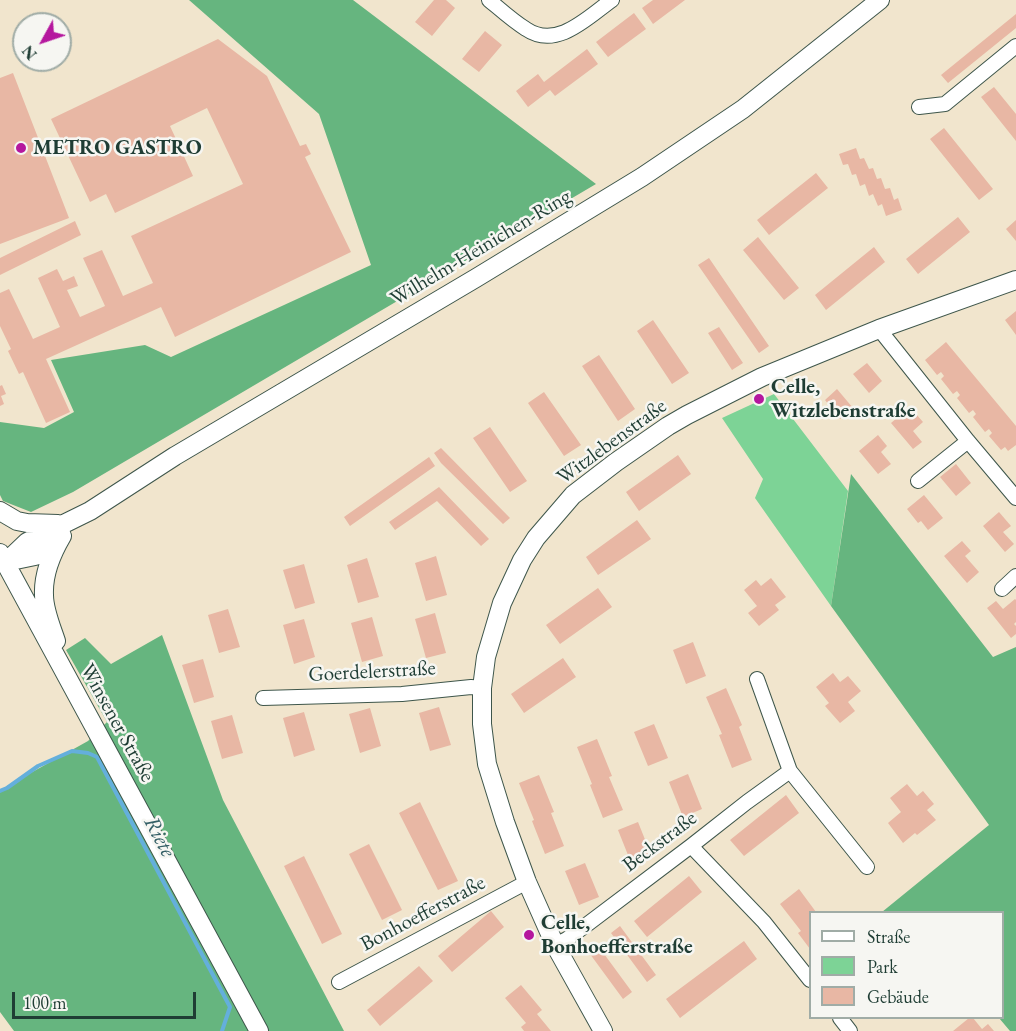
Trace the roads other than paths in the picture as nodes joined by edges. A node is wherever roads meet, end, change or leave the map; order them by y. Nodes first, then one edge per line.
1 (489, 0) edge
2 (612, 0) edge
3 (880, 0) edge
4 (1016, 46) edge
5 (919, 107) dead end
6 (1016, 280) edge
7 (879, 329) junction
8 (968, 441) junction
9 (918, 481) dead end
10 (1016, 498) edge
11 (0, 511) edge
12 (63, 530) junction
13 (2, 558) edge
14 (1016, 576) edge
15 (1002, 589) dead end
16 (757, 679) dead end
17 (71, 685) junction
18 (482, 688) junction
19 (263, 698) dead end
20 (790, 771) junction
21 (691, 846) junction
22 (867, 867) dead end
23 (527, 882) junction
24 (555, 945) junction
25 (809, 979) edge
26 (339, 982) dead end
27 (259, 1031) edge
28 (603, 1031) edge

1 - 2 street
3 - 12 main road, Wilhelm-Heinichen-Ring
4 - 5 street
6 - 7 main road, Witzlebenstraße
7 - 8 street
7 - 18 main road, Witzlebenstraße
8 - 9 street
8 - 10 street
11 - 12 main road
12 - 13 main road, Wilhelm-Heinichen-Ring
12 - 17 main road
13 - 17 main road, Winsener Straße
14 - 15 street
16 - 20 street
17 - 27 main road, Winsener Straße
18 - 19 street, Goerdelerstraße
18 - 23 main road, Witzlebenstraße
20 - 21 street, Beckstraße
20 - 22 street
21 - 24 street, Beckstraße
21 - 25 street
23 - 24 main road, Witzlebenstraße
23 - 26 street, Bonhoefferstraße
24 - 28 main road, Witzlebenstraße

